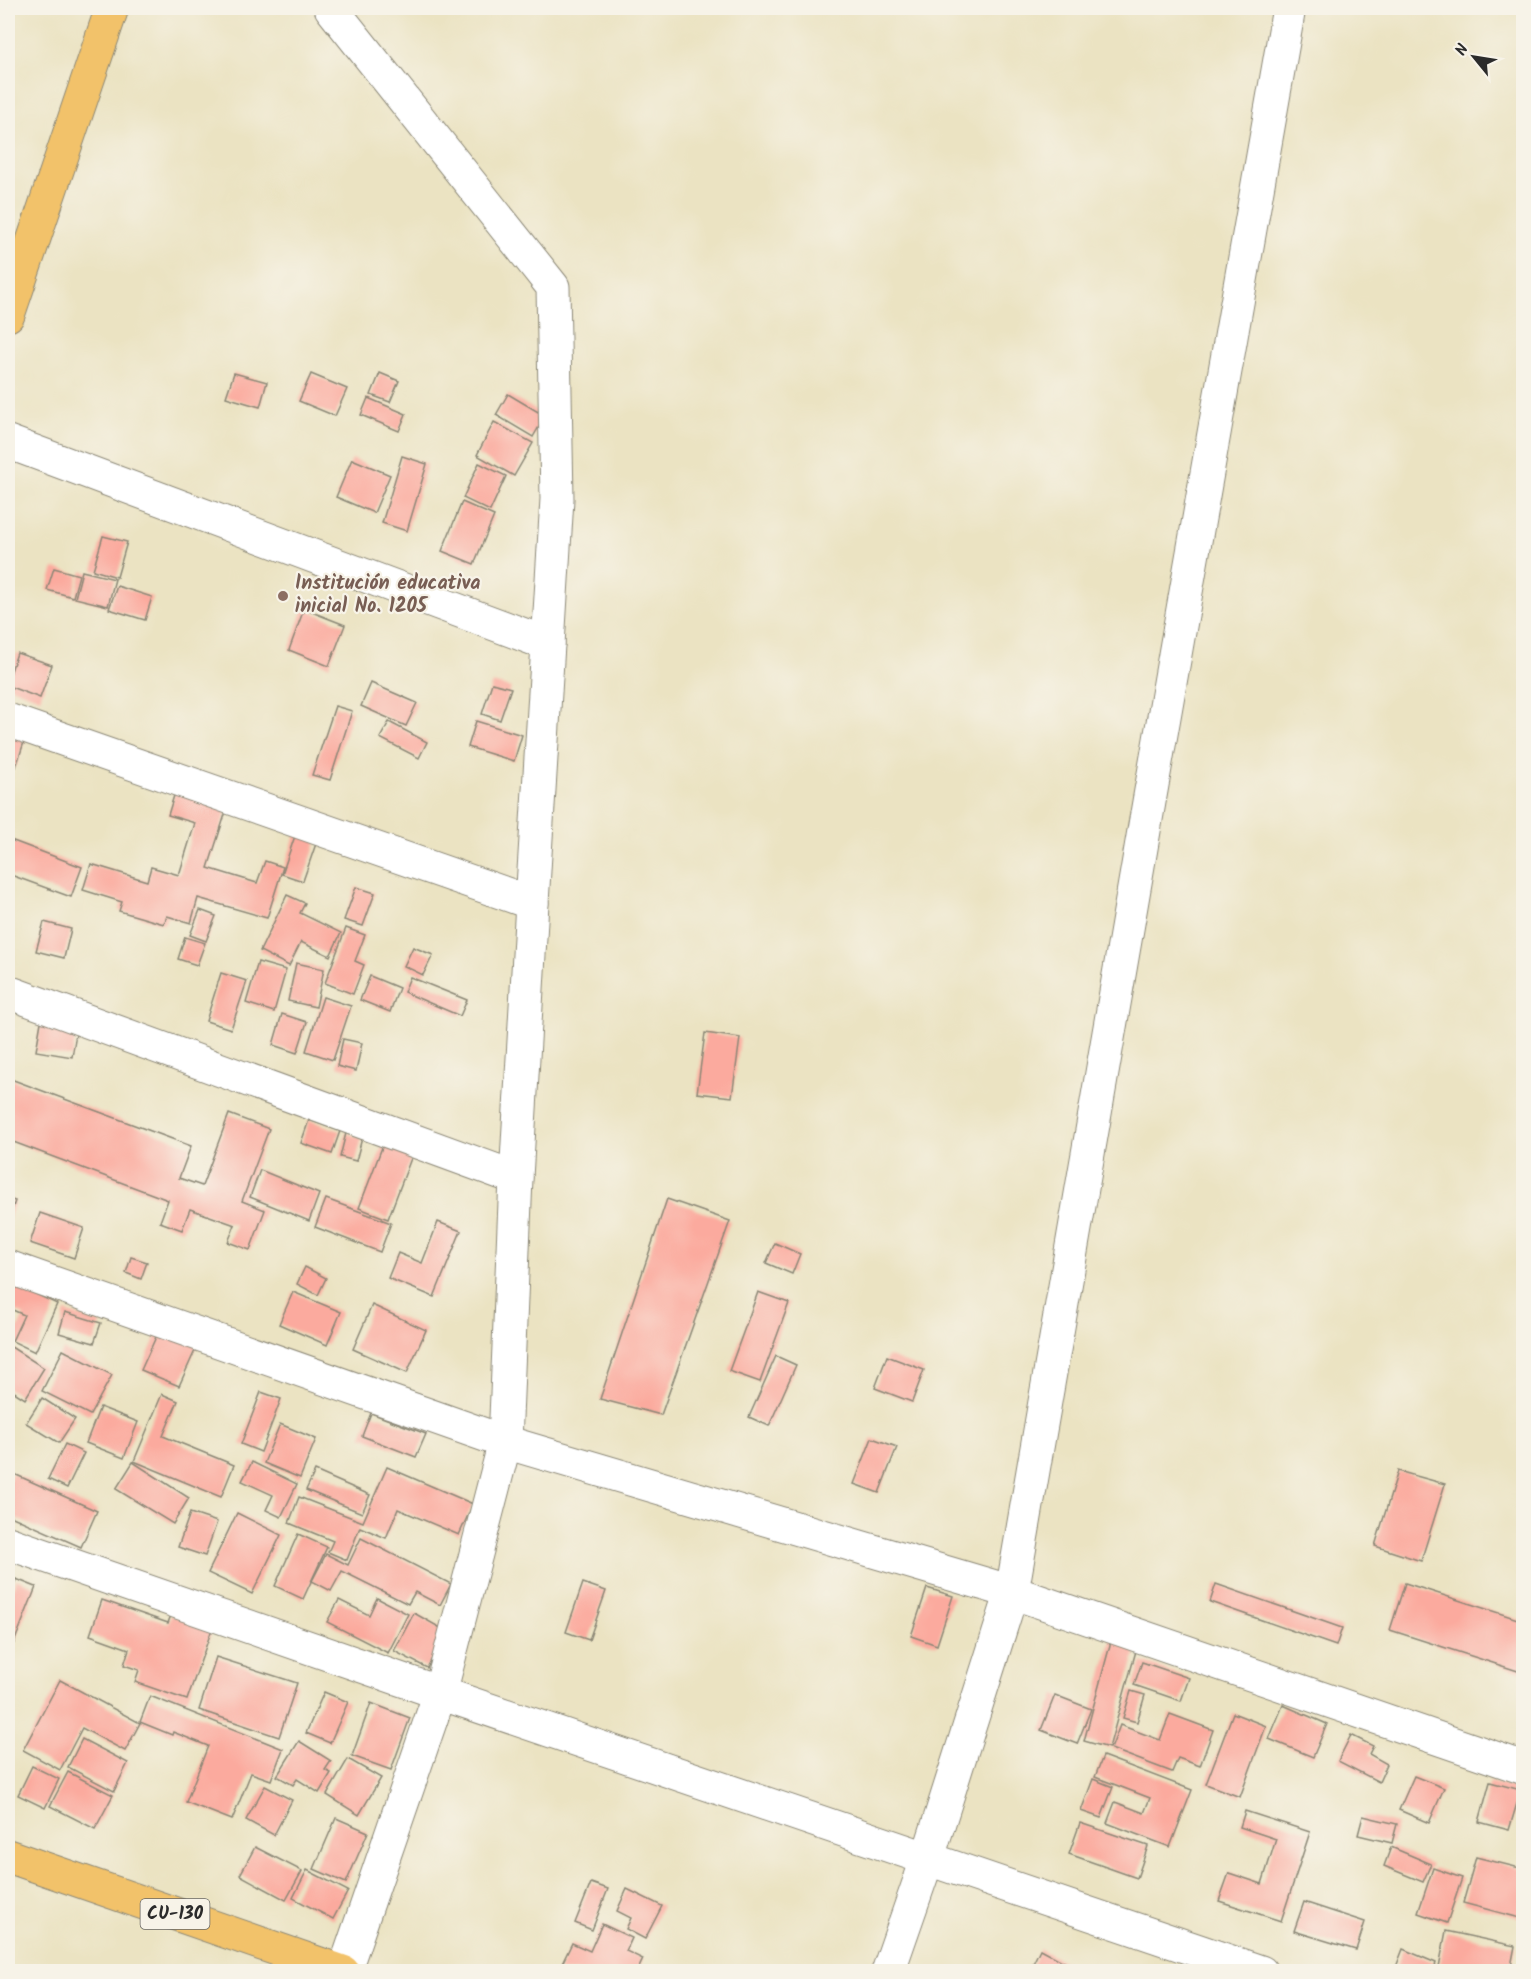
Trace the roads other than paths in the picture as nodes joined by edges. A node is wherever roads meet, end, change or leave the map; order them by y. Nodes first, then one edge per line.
1 (112, 8) edge
2 (331, 8) edge
3 (1289, 8) edge
4 (8, 315) edge
5 (8, 442) edge
6 (548, 644) junction
7 (8, 720) edge
8 (532, 903) junction
9 (8, 992) edge
10 (516, 1178) junction
11 (8, 1267) edge
12 (506, 1442) junction
13 (8, 1543) edge
14 (1012, 1592) junction
15 (440, 1693) junction
16 (1524, 1768) edge
17 (8, 1856) edge
18 (928, 1857) junction
19 (343, 1971) edge
20 (888, 1971) edge
21 (1261, 1971) edge

1 - 4 main road
2 - 6 street
3 - 14 street
5 - 6 street
6 - 8 street
7 - 8 street
8 - 10 street
9 - 10 street
10 - 12 street
11 - 12 street
12 - 14 street
12 - 15 street
13 - 15 street
14 - 16 street
14 - 18 street
15 - 18 street
15 - 19 street
17 - 19 main road, CU-130
18 - 20 street
18 - 21 street

